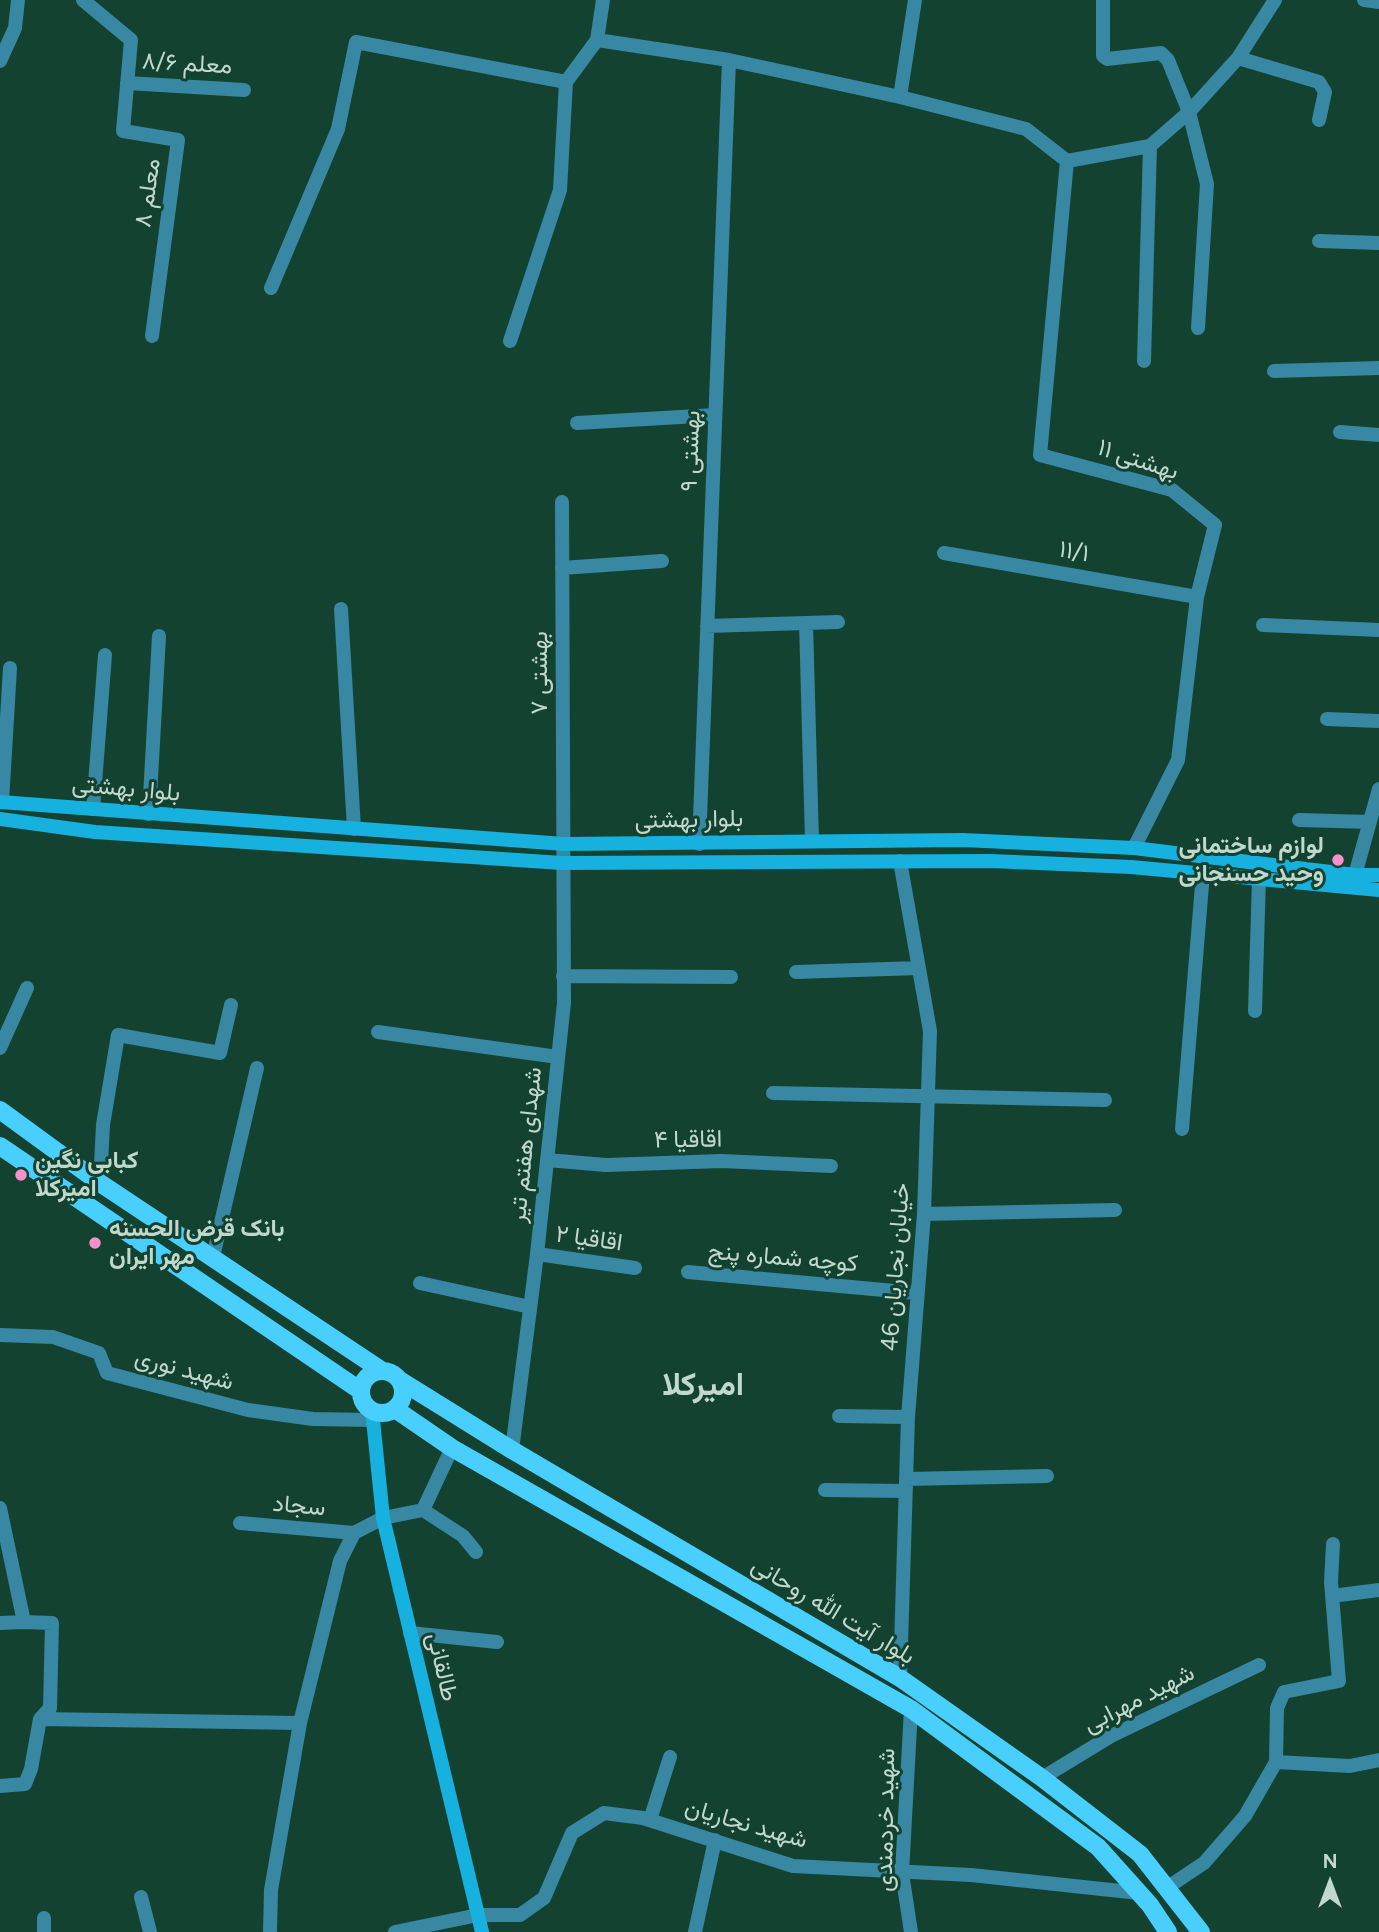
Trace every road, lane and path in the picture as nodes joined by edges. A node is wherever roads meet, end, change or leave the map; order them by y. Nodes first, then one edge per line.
1 (18, 0) edge
2 (83, 0) edge
3 (603, 0) edge
4 (915, 0) edge
5 (1103, 0) edge
6 (1275, 0) edge
7 (1364, 0) edge
8 (1379, 2) edge
9 (597, 40) junction
10 (1238, 58) junction
11 (729, 60) junction
12 (0, 61) edge
13 (566, 82) junction
14 (127, 83) junction
15 (244, 90) dead end
16 (900, 97) junction
17 (1189, 113) junction
18 (1319, 120) dead end
19 (1150, 146) junction
20 (1067, 161) junction
21 (1319, 240) dead end
22 (1379, 243) edge
23 (271, 288) dead end
24 (1198, 328) dead end
25 (152, 336) dead end
26 (510, 341) dead end
27 (1144, 361) dead end
28 (1379, 368) edge
29 (1274, 371) dead end
30 (715, 415) junction
31 (577, 423) dead end
32 (1340, 432) dead end
33 (1379, 435) edge
34 (562, 502) dead end
35 (944, 553) dead end
36 (662, 561) dead end
37 (562, 568) junction
38 (1197, 597) junction
39 (341, 609) dead end
40 (838, 622) dead end
41 (806, 623) junction
42 (1264, 625) dead end
43 (707, 626) junction
44 (1379, 630) edge
45 (159, 636) dead end
46 (105, 655) dead end
47 (10, 668) dead end
48 (1326, 719) dead end
49 (1379, 721) edge
50 (1379, 789) edge
51 (1, 802) edge
52 (93, 809) junction
53 (149, 814) junction
54 (0, 819) edge
55 (1299, 820) dead end
56 (1370, 822) junction
57 (276, 824) junction
58 (354, 830) junction
59 (812, 841) junction
60 (899, 842) junction
61 (276, 843) junction
62 (564, 844) junction
63 (699, 844) junction
64 (1134, 848) junction
65 (900, 861) junction
66 (562, 863) junction
67 (1203, 873) junction
68 (1354, 875) junction
69 (1379, 875) edge
70 (1258, 879) junction
71 (1379, 890) edge
72 (919, 968) junction
73 (796, 972) dead end
74 (563, 976) junction
75 (731, 977) dead end
76 (27, 988) dead end
77 (231, 1005) dead end
78 (1255, 1011) dead end
79 (378, 1032) dead end
80 (0, 1048) edge
81 (558, 1057) junction
82 (257, 1068) dead end
83 (773, 1093) dead end
84 (927, 1099) junction
85 (1105, 1100) dead end
86 (0, 1110) edge
87 (1182, 1129) dead end
88 (0, 1146) edge
89 (547, 1160) junction
90 (831, 1166) dead end
91 (100, 1182) junction
92 (1115, 1210) dead end
93 (924, 1214) junction
94 (537, 1254) junction
95 (213, 1257) junction
96 (635, 1268) dead end
97 (688, 1272) dead end
98 (420, 1283) dead end
99 (916, 1293) junction
100 (530, 1307) junction
101 (0, 1335) edge
102 (381, 1370) junction
103 (401, 1381) junction
104 (361, 1391) junction
105 (394, 1409) junction
106 (372, 1415) junction
107 (839, 1416) dead end
108 (908, 1417) junction
109 (452, 1448) junction
110 (512, 1450) junction
111 (1047, 1476) dead end
112 (906, 1485) junction
113 (825, 1490) dead end
114 (0, 1508) edge
115 (423, 1510) junction
116 (383, 1518) junction
117 (240, 1523) dead end
118 (354, 1534) junction
119 (1332, 1544) dead end
120 (476, 1552) dead end
121 (1379, 1590) edge
122 (1332, 1596) junction
123 (24, 1622) junction
124 (0, 1623) edge
125 (410, 1633) junction
126 (496, 1642) dead end
127 (1259, 1665) dead end
128 (900, 1678) junction
129 (911, 1709) junction
130 (40, 1719) junction
131 (300, 1723) junction
132 (670, 1757) dead end
133 (1379, 1760) edge
134 (1276, 1762) junction
135 (1042, 1778) junction
136 (0, 1786) edge
137 (649, 1820) junction
138 (715, 1840) junction
139 (902, 1873) junction
140 (1168, 1887) junction
141 (1139, 1893) junction
142 (141, 1897) dead end
143 (478, 1915) junction
144 (150, 1932) edge
145 (270, 1932) edge
146 (395, 1932) edge
147 (482, 1932) edge
148 (695, 1932) edge
149 (911, 1932) edge
150 (1168, 1932) edge
151 (1201, 1932) edge

1 - 12 street
2 - 14 street, معلم ۸
3 - 9 street
4 - 16 street
5 - 17 street
6 - 10 street
7 - 8 street
9 - 11 street
9 - 13 street
10 - 17 street
10 - 18 street
11 - 16 street
11 - 30 street, بهشتی ۹
13 - 23 street
13 - 26 street
14 - 15 street, معلم ۸/۶
14 - 25 street, معلم ۸
16 - 20 street
17 - 19 street
17 - 24 street
19 - 20 street
19 - 27 street
20 - 38 street, بهشتی ۱۱
21 - 22 street
28 - 29 street
30 - 31 street
30 - 43 street, بهشتی ۹
32 - 33 street
34 - 37 street, بهشتی ۷
35 - 38 street, ۱۱/۱
36 - 37 street
37 - 62 street, بهشتی ۷
38 - 64 street, بهشتی ۱۱
39 - 58 street
40 - 41 street
41 - 43 street
41 - 59 street
42 - 44 street
43 - 63 street, بهشتی ۹
45 - 53 street
46 - 52 street
47 - 51 street
48 - 49 street
50 - 56 street
51 - 52 main road, بلوار بهشتی
52 - 53 main road, بلوار بهشتی
53 - 57 main road, بلوار بهشتی
54 - 61 main road, بلوار بهشتی
55 - 56 street
56 - 68 street
57 - 58 main road, بلوار بهشتی
57 - 61 main road
58 - 62 main road, بلوار بهشتی
59 - 60 main road, بلوار بهشتی
59 - 63 main road, بلوار بهشتی
60 - 64 main road, بلوار بهشتی
60 - 65 main road
61 - 66 main road, بلوار بهشتی
62 - 63 main road, بلوار بهشتی
62 - 66 street, شهدای هفتم تیر
64 - 68 main road, بلوار بهشتی
65 - 66 main road, بلوار بهشتی
65 - 67 main road, بلوار بهشتی
65 - 72 street, خیابان نجاریان 46
66 - 74 street, شهدای هفتم تیر
67 - 70 main road, بلوار بهشتی
67 - 87 street
68 - 69 main road, بلوار بهشتی
70 - 71 main road, بلوار بهشتی
70 - 78 street
72 - 73 street
72 - 84 street, خیابان نجاریان 46
74 - 75 street
74 - 81 street, شهدای هفتم تیر
76 - 80 street
77 - 91 street
79 - 81 street
81 - 89 street, شهدای هفتم تیر
82 - 95 street
83 - 84 street
84 - 85 street
84 - 93 street, خیابان نجاریان 46
86 - 91 main road
88 - 104 main road
89 - 90 street, اقاقیا ۴
89 - 94 street, شهدای هفتم تیر
91 - 95 main road
92 - 93 street
93 - 99 street, خیابان نجاریان 46
94 - 96 street, اقاقیا ۲
94 - 100 street, شهدای هفتم تیر
95 - 102 main road
97 - 99 street, کوچه شماره پنج
98 - 100 street
99 - 108 street, خیابان نجاریان 46
100 - 110 street, شهدای هفتم تیر
101 - 106 street, شهید نوری
102 - 103 main road
102 - 104 main road
103 - 105 main road
103 - 110 main road, بلوار آیت الله روحانی
104 - 106 main road
105 - 106 main road
105 - 109 main road, بلوار آیت الله روحانی
106 - 116 main road, طالقانی
107 - 108 street
108 - 112 street, خیابان نجاریان 46
109 - 115 street
109 - 129 main road, بلوار آیت الله روحانی
110 - 128 main road, بلوار آیت الله روحانی
111 - 112 street
112 - 113 street
112 - 128 street, خیابان نجاریان 46
114 - 123 street
115 - 116 street
115 - 120 street
116 - 118 street
116 - 125 main road, طالقانی
117 - 118 street, سجاد
118 - 131 street
119 - 122 street
121 - 122 street
122 - 134 street
123 - 124 street
123 - 130 street
125 - 126 street
125 - 143 main road, طالقانی
127 - 135 street, شهید مهرابی
128 - 135 main road, بلوار آیت الله روحانی
129 - 139 street, شهید خردمندی
129 - 141 main road, بلوار آیت الله روحانی
130 - 131 street
130 - 136 street
131 - 145 street
132 - 137 street
133 - 134 street
134 - 140 street
135 - 140 main road, بلوار آیت الله روحانی
137 - 138 street, شهید نجاریان
137 - 143 street, شهید نجاریان
138 - 139 street, شهید نجاریان
138 - 148 street
139 - 141 street, شهید نجاریان
139 - 149 street, شهید خردمندی
140 - 151 main road, بلوار آیت الله روحانی
141 - 150 main road, بلوار آیت الله روحانی
142 - 144 street
143 - 146 street, شهید نجاریان
143 - 147 main road, طالقانی

